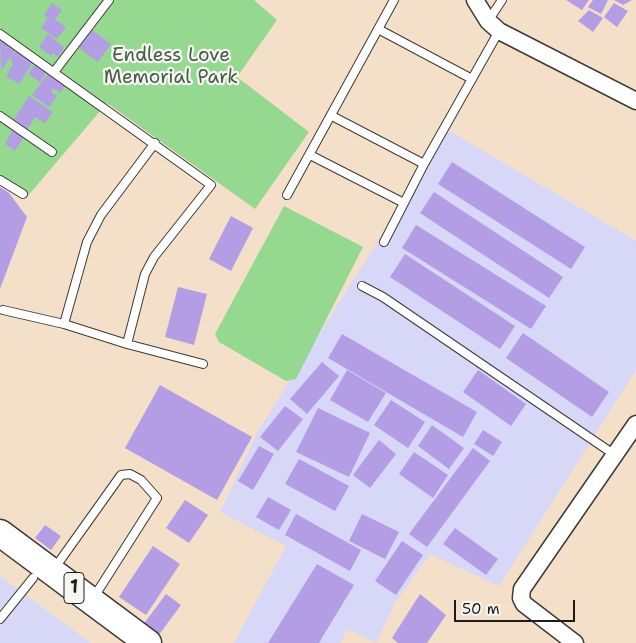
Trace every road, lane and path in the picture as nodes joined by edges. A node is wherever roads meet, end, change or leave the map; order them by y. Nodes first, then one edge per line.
1 (109, 0) edge
2 (394, 0) edge
3 (476, 0) edge
4 (502, 0) edge
5 (493, 26) junction
6 (378, 30) junction
7 (0, 34) edge
8 (54, 72) junction
9 (472, 79) junction
10 (636, 101) edge
11 (0, 116) edge
12 (332, 116) junction
13 (155, 143) junction
14 (52, 152) dead end
15 (310, 155) junction
16 (424, 164) junction
17 (0, 180) edge
18 (23, 194) dead end
19 (287, 195) dead end
20 (404, 203) junction
21 (384, 242) dead end
22 (362, 286) dead end
23 (3, 310) dead end
24 (64, 324) junction
25 (128, 344) junction
26 (203, 364) dead end
27 (636, 424) edge
28 (615, 455) junction
29 (0, 532) edge
30 (0, 554) edge
31 (42, 575) junction
32 (92, 601) junction
33 (0, 619) edge
34 (120, 643) edge
35 (148, 643) edge
36 (575, 643) edge

1 - 8 lane
2 - 6 lane
3 - 5 street
4 - 5 lane
5 - 9 lane
5 - 10 street
6 - 9 lane
6 - 12 lane
7 - 8 lane
8 - 13 lane
9 - 16 lane
11 - 14 lane
12 - 15 lane
12 - 16 lane
13 - 24 lane
13 - 25 lane
15 - 19 lane
15 - 20 lane
16 - 20 lane
17 - 18 lane
20 - 21 lane
22 - 28 lane
23 - 24 lane
24 - 25 lane
25 - 26 lane
27 - 28 street
28 - 36 street
29 - 31 highway, 1
30 - 31 highway, 1
31 - 32 highway, 1
31 - 32 lane
31 - 33 lane
31 - 34 highway, 1
32 - 35 highway, 1

